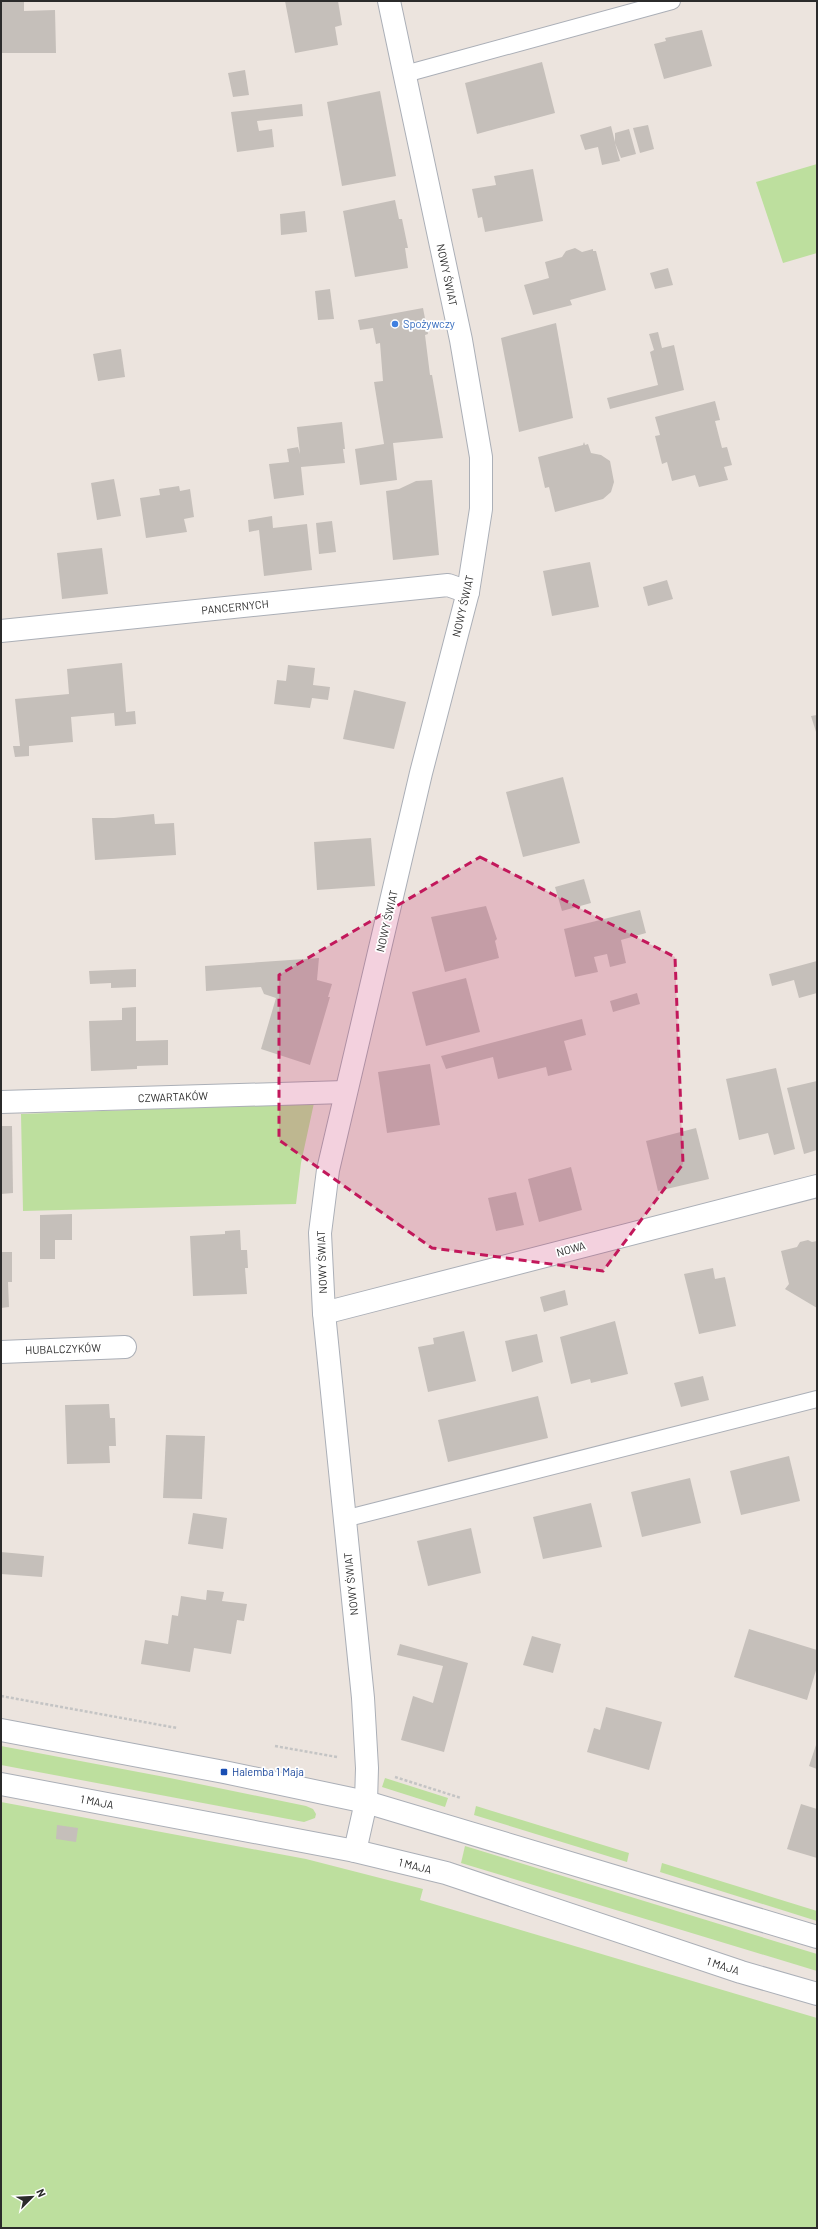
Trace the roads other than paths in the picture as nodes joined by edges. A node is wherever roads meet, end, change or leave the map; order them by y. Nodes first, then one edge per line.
1 (389, 1) edge
2 (672, 1) edge
3 (405, 74) junction
4 (468, 592) junction
5 (1, 631) edge
6 (345, 1092) junction
7 (1, 1102) edge
8 (817, 1186) edge
9 (324, 1314) junction
10 (125, 1347) dead end
11 (1, 1352) edge
12 (817, 1400) edge
13 (344, 1519) junction
14 (1, 1730) edge
15 (1, 1784) edge
16 (366, 1802) junction
17 (355, 1851) junction
18 (817, 1937) edge
19 (817, 1994) edge

1 - 3 street, NOWY ŚWIAT
2 - 3 lane
3 - 4 street, NOWY ŚWIAT
4 - 5 street, PANCERNYCH
4 - 6 street, NOWY ŚWIAT
6 - 7 street, CZWARTAKÓW
6 - 9 street, NOWY ŚWIAT
8 - 9 street, NOWA
9 - 13 street, NOWY ŚWIAT
10 - 11 street, HUBALCZYKÓW
12 - 13 lane
13 - 16 street, NOWY ŚWIAT
14 - 16 street
15 - 17 street, 1 MAJA
16 - 17 street, NOWY ŚWIAT
16 - 18 street
17 - 19 street, 1 MAJA

